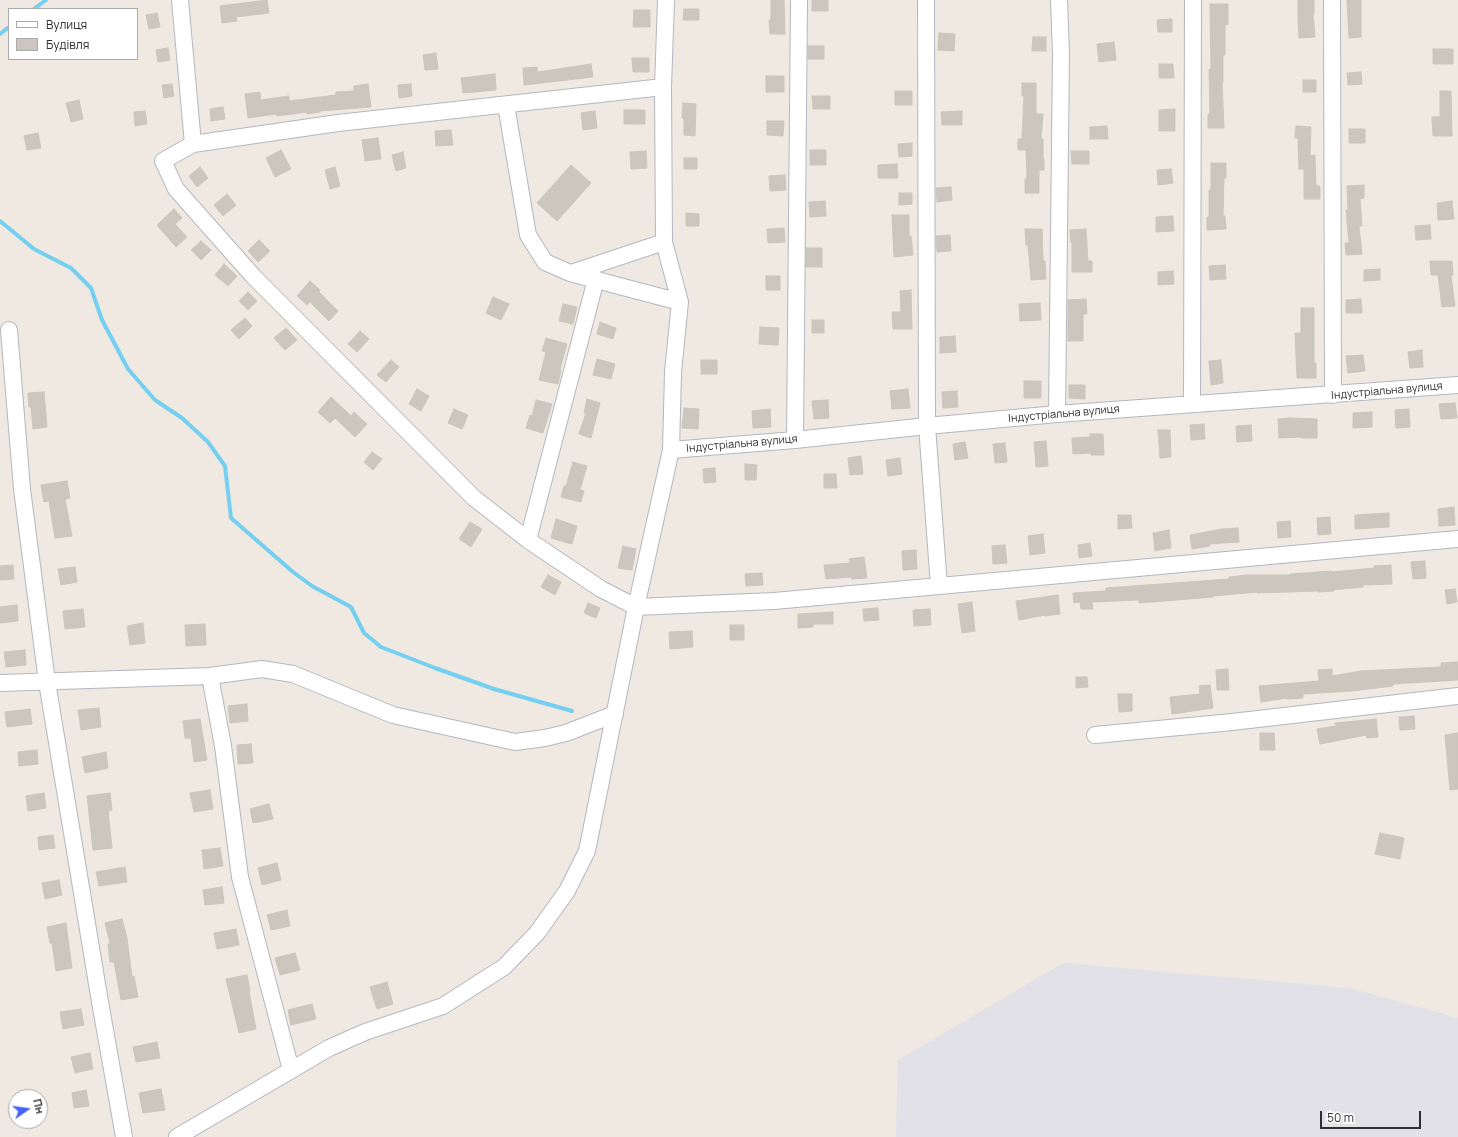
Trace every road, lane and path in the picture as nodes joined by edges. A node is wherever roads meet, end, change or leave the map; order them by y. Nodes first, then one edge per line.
1 (180, 0) edge
2 (666, 0) edge
3 (799, 0) edge
4 (926, 0) edge
5 (1059, 0) edge
6 (1194, 0) edge
7 (1332, 0) edge
8 (662, 87) junction
9 (506, 105) junction
10 (193, 144) junction
11 (664, 242) junction
12 (570, 273) junction
13 (596, 279) junction
14 (680, 302) junction
15 (9, 330) dead end
16 (1458, 385) edge
17 (1333, 395) junction
18 (1192, 404) junction
19 (1057, 414) junction
20 (927, 426) junction
21 (795, 440) junction
22 (671, 450) junction
23 (1458, 539) edge
24 (528, 540) junction
25 (939, 586) junction
26 (636, 607) junction
27 (210, 676) junction
28 (47, 682) junction
29 (0, 683) edge
30 (1458, 696) edge
31 (615, 714) junction
32 (1095, 735) dead end
33 (291, 1070) junction
34 (124, 1137) edge
35 (177, 1137) edge

1 - 10 street
2 - 8 street
3 - 21 street
4 - 20 street
5 - 19 street
6 - 18 street
7 - 17 street
8 - 9 street
8 - 11 street
9 - 10 street
9 - 12 street
10 - 24 street
11 - 12 street
11 - 14 street
12 - 13 street
13 - 14 street
13 - 24 street
14 - 22 street
15 - 28 street
16 - 17 street, Індустріальна вулиця
17 - 18 street, Індустріальна вулиця
18 - 19 street, Індустріальна вулиця
19 - 20 street, Індустріальна вулиця
20 - 21 street, Індустріальна вулиця
20 - 25 street
21 - 22 street, Індустріальна вулиця
22 - 26 street
23 - 25 street
24 - 26 street
25 - 26 street
26 - 31 street
27 - 28 street
27 - 31 street
27 - 33 street
28 - 29 street
28 - 34 street
30 - 32 street
31 - 33 street
33 - 35 street

